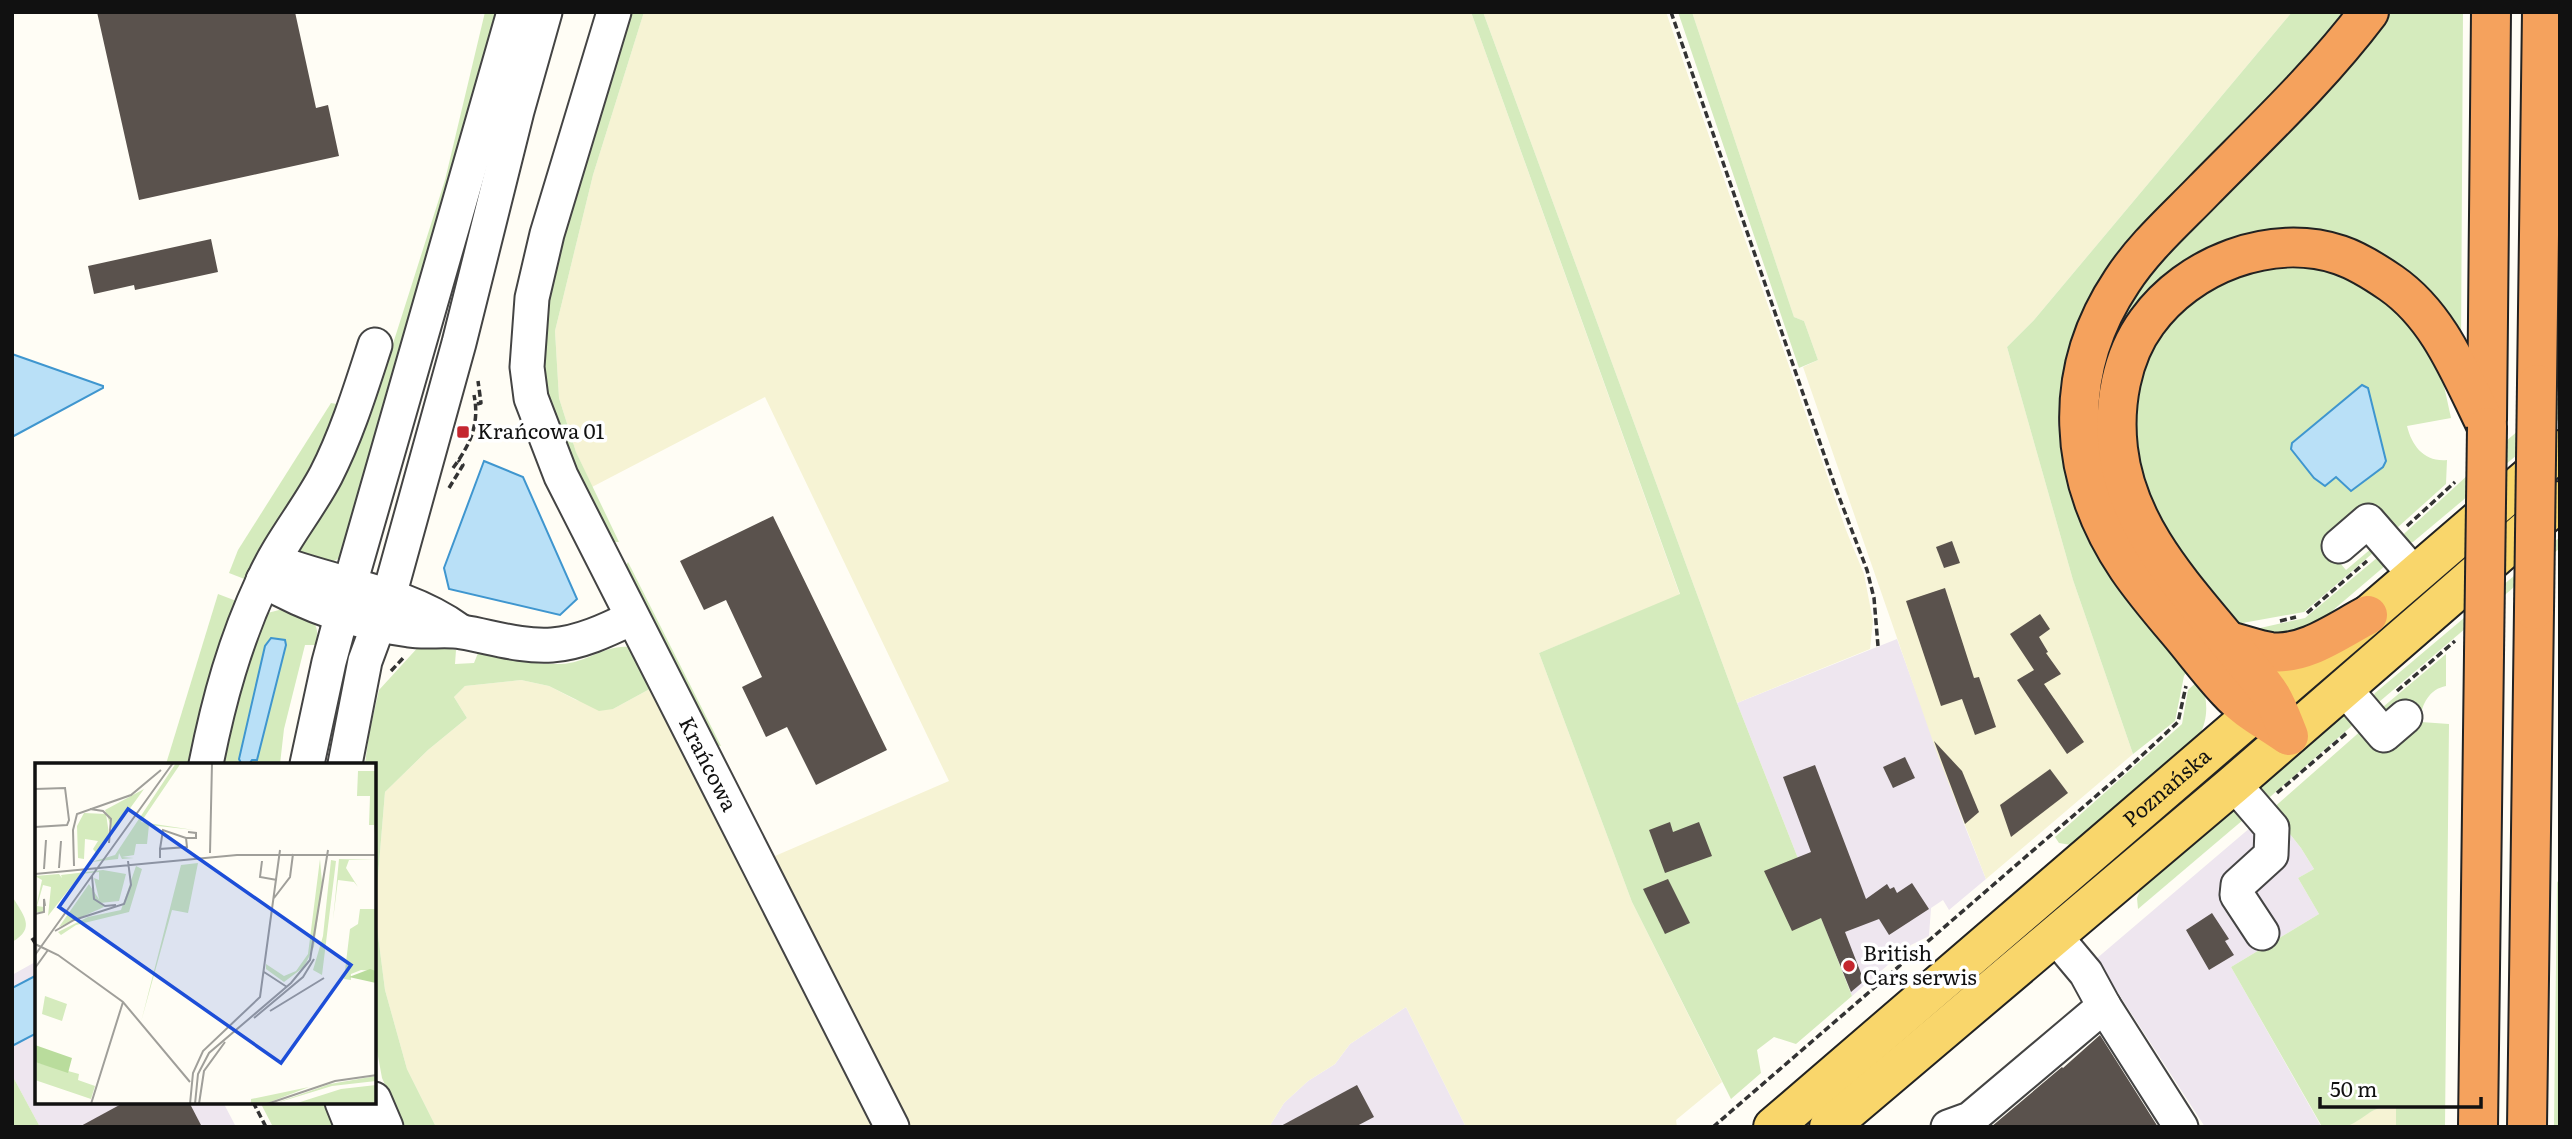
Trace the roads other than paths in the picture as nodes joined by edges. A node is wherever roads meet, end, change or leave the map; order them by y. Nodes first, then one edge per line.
1 (514, 12) edge
2 (545, 12) edge
3 (614, 12) edge
4 (2369, 12) edge
5 (2491, 12) edge
6 (2542, 12) edge
7 (375, 345) dead end
8 (2487, 426) junction
9 (2560, 450) edge
10 (2560, 501) edge
11 (2339, 546) dead end
12 (268, 570) junction
13 (2415, 575) junction
14 (346, 599) junction
15 (384, 610) junction
16 (2368, 615) junction
17 (632, 618) junction
18 (2228, 641) junction
19 (2356, 702) junction
20 (2264, 705) junction
21 (2405, 717) dead end
22 (2289, 736) junction
23 (206, 763) edge
24 (307, 763) edge
25 (345, 763) edge
26 (2533, 775) junction
27 (2245, 797) junction
28 (2560, 854) edge
29 (2262, 933) dead end
30 (2055, 936) junction
31 (2104, 1006) junction
32 (343, 1104) edge
33 (376, 1104) edge
34 (352, 1127) edge
35 (386, 1127) edge
36 (892, 1127) edge
37 (1773, 1127) edge
38 (1829, 1127) edge
39 (1948, 1127) edge
40 (2181, 1127) edge
41 (2478, 1127) edge
42 (2528, 1127) edge

1 - 14 street
2 - 15 street
3 - 17 street, Krańcowa
4 - 20 highway
5 - 8 highway
6 - 26 highway, bridge
7 - 12 street
8 - 18 highway
8 - 41 highway, bridge
9 - 13 main road, Poznańska
10 - 19 main road, Poznańska
11 - 13 street
12 - 14 street
12 - 23 street
13 - 16 main road, Poznańska
14 - 15 street
14 - 24 street
15 - 17 street
15 - 25 street
16 - 18 highway
16 - 20 main road, Poznańska
17 - 36 street, Krańcowa
18 - 20 highway
19 - 21 street
19 - 22 main road, Poznańska
20 - 22 highway
20 - 37 main road, Poznańska
22 - 27 main road, Poznańska
26 - 28 highway
26 - 42 highway
27 - 29 street
27 - 30 main road, Poznańska
30 - 31 street
30 - 38 main road, Poznańska
31 - 39 street
31 - 40 street
32 - 34 street
33 - 35 street

